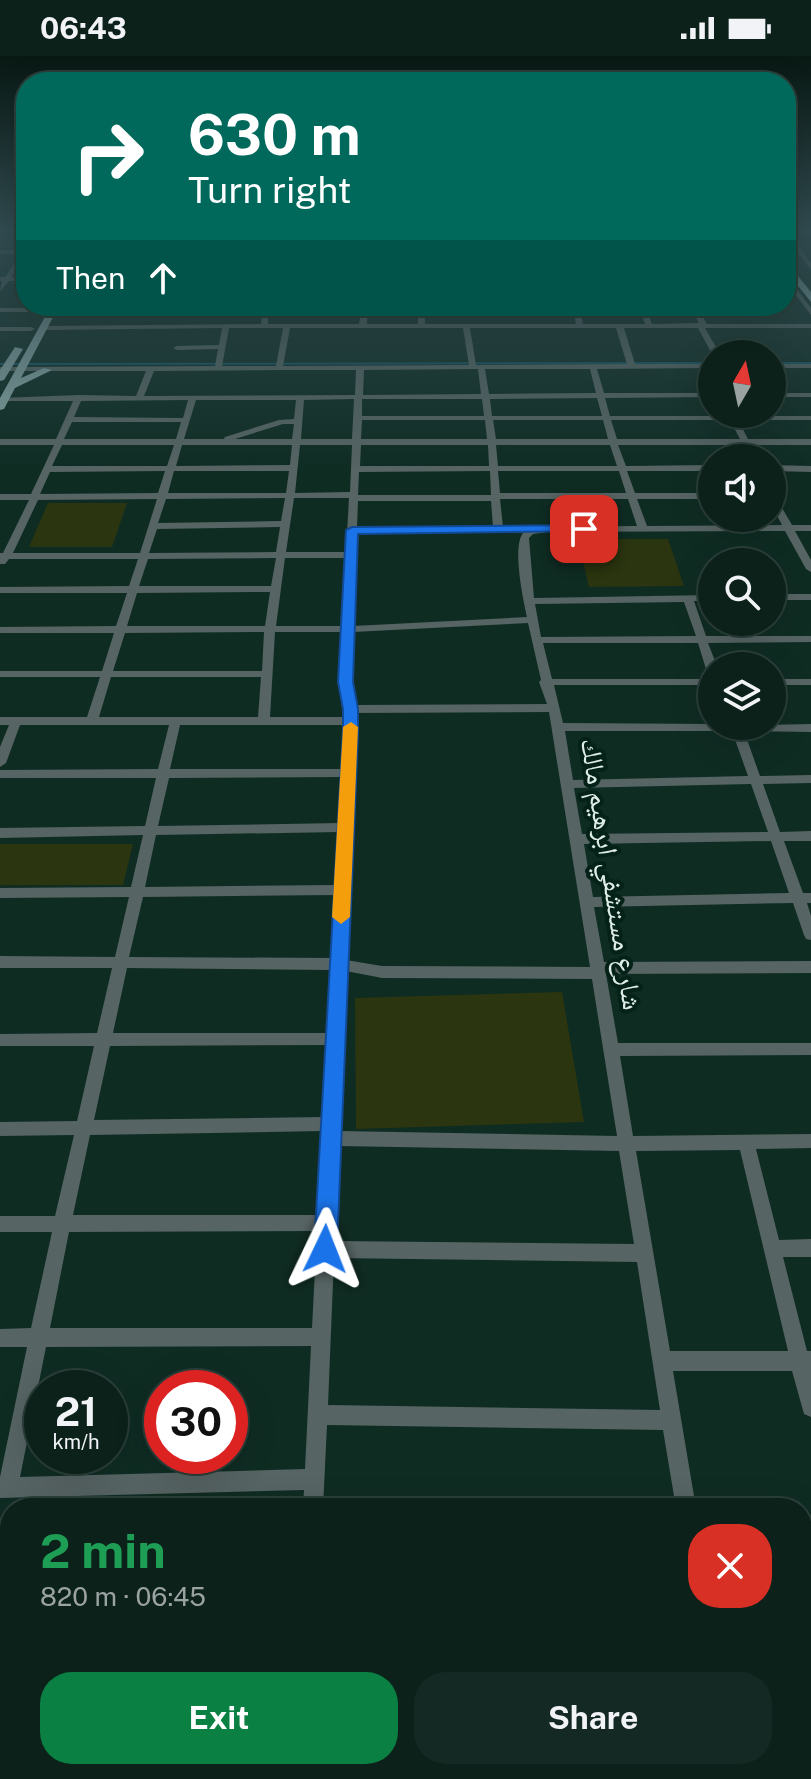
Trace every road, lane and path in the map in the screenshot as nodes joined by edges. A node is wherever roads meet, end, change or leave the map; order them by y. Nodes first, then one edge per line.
1 (39, 316) edge
2 (50, 316) edge
3 (265, 316) edge
4 (364, 316) edge
5 (422, 316) edge
6 (578, 316) edge
7 (646, 316) edge
8 (698, 316) edge
9 (363, 324) junction
10 (264, 325) junction
11 (287, 325) junction
12 (422, 325) junction
13 (466, 325) junction
14 (580, 325) junction
15 (619, 325) junction
16 (649, 325) junction
17 (702, 325) junction
18 (184, 326) junction
19 (226, 326) junction
20 (811, 326) edge
21 (43, 328) junction
22 (0, 329) edge
23 (31, 329) junction
24 (709, 340) edge
25 (222, 347) junction
26 (177, 348) junction
27 (28, 354) junction
28 (786, 366) edge
29 (360, 367) junction
30 (477, 367) junction
31 (593, 367) junction
32 (632, 367) junction
33 (811, 367) edge
34 (151, 368) junction
35 (171, 368) junction
36 (218, 368) junction
37 (254, 368) junction
38 (279, 368) junction
39 (698, 368) edge
40 (49, 369) junction
41 (1, 370) edge
42 (19, 370) junction
43 (9, 388) junction
44 (698, 395) edge
45 (786, 395) edge
46 (811, 395) edge
47 (359, 396) junction
48 (484, 396) junction
49 (601, 396) junction
50 (79, 397) junction
51 (140, 397) junction
52 (193, 397) junction
53 (248, 397) junction
54 (300, 397) junction
55 (2, 403) edge
56 (698, 417) edge
57 (786, 417) edge
58 (358, 418) junction
59 (488, 418) junction
60 (811, 418) edge
61 (68, 419) junction
62 (607, 419) junction
63 (185, 420) junction
64 (296, 421) junction
65 (738, 428) edge
66 (745, 441) junction
67 (0, 442) edge
68 (57, 442) junction
69 (297, 442) junction
70 (613, 442) junction
71 (811, 442) edge
72 (178, 443) junction
73 (221, 443) junction
74 (357, 443) junction
75 (492, 443) junction
76 (746, 444) edge
77 (294, 468) junction
78 (622, 468) junction
79 (698, 468) edge
80 (786, 468) edge
81 (45, 469) junction
82 (170, 469) junction
83 (355, 469) junction
84 (494, 469) junction
85 (811, 469) edge
86 (290, 495) junction
87 (160, 496) junction
88 (354, 496) junction
89 (631, 496) junction
90 (698, 496) edge
91 (0, 497) edge
92 (33, 497) junction
93 (496, 497) junction
94 (786, 521) edge
95 (287, 524) junction
96 (152, 526) junction
97 (790, 528) junction
98 (811, 528) edge
99 (643, 529) junction
100 (352, 530) junction
101 (498, 530) junction
102 (533, 530) junction
103 (280, 555) junction
104 (350, 555) junction
105 (143, 556) junction
106 (2, 559) edge
107 (811, 569) edge
108 (276, 589) junction
109 (0, 590) edge
110 (133, 590) junction
111 (786, 597) edge
112 (811, 597) edge
113 (688, 598) junction
114 (698, 598) edge
115 (531, 601) junction
116 (534, 620) junction
117 (270, 628) junction
118 (347, 629) junction
119 (0, 630) edge
120 (121, 630) junction
121 (811, 639) edge
122 (538, 640) junction
123 (702, 640) junction
124 (706, 652) edge
125 (0, 674) edge
126 (107, 674) junction
127 (266, 674) junction
128 (545, 682) junction
129 (698, 682) edge
130 (786, 682) edge
131 (811, 682) edge
132 (554, 708) junction
133 (350, 715) junction
134 (0, 721) edge
135 (16, 721) junction
136 (92, 721) junction
137 (264, 721) junction
138 (175, 722) junction
139 (558, 727) junction
140 (698, 727) edge
141 (786, 728) edge
142 (811, 728) edge
143 (741, 740) edge
144 (0, 763) edge
145 (164, 772) junction
146 (348, 773) junction
147 (0, 774) edge
148 (754, 779) junction
149 (811, 779) edge
150 (567, 784) junction
151 (345, 827) junction
152 (153, 829) junction
153 (0, 833) edge
154 (811, 836) edge
155 (778, 837) junction
156 (576, 839) junction
157 (342, 890) junction
158 (139, 892) junction
159 (0, 893) edge
160 (805, 898) edge
161 (586, 902) junction
162 (811, 935) edge
163 (0, 962) edge
164 (122, 962) junction
165 (339, 964) junction
166 (811, 967) edge
167 (598, 970) junction
168 (336, 1039) junction
169 (0, 1040) edge
170 (105, 1040) junction
171 (811, 1049) edge
172 (611, 1050) junction
173 (84, 1128) junction
174 (0, 1129) edge
175 (330, 1131) junction
176 (811, 1141) edge
177 (746, 1142) junction
178 (626, 1144) junction
179 (326, 1223) junction
180 (0, 1224) edge
181 (62, 1224) junction
182 (811, 1248) edge
183 (325, 1249) junction
184 (772, 1249) junction
185 (644, 1253) junction
186 (321, 1337) junction
187 (0, 1338) edge
188 (41, 1338) junction
189 (662, 1361) junction
190 (805, 1361) edge
191 (811, 1407) edge
192 (317, 1415) junction
193 (671, 1420) junction
194 (314, 1479) junction
195 (4, 1488) edge
196 (313, 1498) edge
197 (684, 1498) edge

1 - 23 main road
2 - 21 main road
3 - 10 street
4 - 9 street
5 - 12 street
6 - 14 street
7 - 16 street
8 - 17 street
9 - 11 street
9 - 12 street
10 - 11 street
10 - 19 street
11 - 38 street
12 - 13 street
13 - 14 street
13 - 30 street
14 - 15 street
15 - 16 street
15 - 32 street
16 - 17 street
17 - 20 street
17 - 24 street
18 - 19 street
18 - 21 street
18 - 26 street
19 - 25 street
21 - 27 main road
22 - 23 street
23 - 41 main road
25 - 26 street
25 - 36 street
26 - 35 street
27 - 40 main road
27 - 42 main road
28 - 33 street
29 - 30 street
29 - 38 street
29 - 47 street
30 - 31 street
30 - 48 street
31 - 32 street
31 - 49 street
32 - 39 street
34 - 35 street
34 - 40 street
34 - 51 street
35 - 36 street
36 - 37 street
37 - 38 street
37 - 53 street
40 - 42 street
40 - 43 main road
41 - 42 street
42 - 43 main road
43 - 55 main road
44 - 49 street
45 - 46 street
47 - 48 street
47 - 54 street
47 - 58 street
48 - 49 street
48 - 59 street
49 - 62 street
50 - 51 street
50 - 55 street
50 - 61 street
51 - 52 street
52 - 53 street
52 - 63 street
53 - 54 street
54 - 64 street
56 - 62 street
57 - 60 street
58 - 59 street
58 - 74 street
59 - 62 street
59 - 75 street
61 - 63 street
61 - 68 street
62 - 70 street
63 - 72 street
64 - 69 street
64 - 73 street
65 - 66 street
66 - 70 street
66 - 71 street
66 - 76 street
67 - 68 street
68 - 72 street
68 - 81 street
69 - 73 street
69 - 74 street
69 - 77 street
70 - 75 street
70 - 78 street
72 - 73 street
72 - 82 street
74 - 75 street
74 - 83 street
75 - 84 street
77 - 82 street
77 - 86 street
78 - 79 street
78 - 84 street
78 - 89 street
80 - 85 street
81 - 82 street
81 - 92 street
82 - 87 street
83 - 84 street
83 - 88 street
84 - 93 street
86 - 87 street
86 - 88 street
86 - 95 street
87 - 92 street
87 - 96 street
88 - 93 street
88 - 100 street
89 - 90 street
89 - 93 street
89 - 99 street
91 - 92 street
92 - 106 street
93 - 101 street
94 - 97 street
95 - 96 street
95 - 103 street
96 - 105 street
97 - 98 street
97 - 99 street
97 - 107 street
99 - 102 street
100 - 101 street
100 - 104 street
101 - 102 street
102 - 115 street, شارع مستشفي ابرهيم مالك
103 - 104 street
103 - 105 street
103 - 108 street
104 - 118 street
105 - 106 street
105 - 110 street
108 - 110 street
108 - 117 street
109 - 110 street
110 - 120 street
111 - 112 street
113 - 114 street
113 - 115 street
113 - 123 street
115 - 116 street, شارع مستشفي ابرهيم مالك
116 - 118 street
116 - 122 street, شارع مستشفي ابرهيم مالك
117 - 118 street
117 - 120 street
117 - 127 street
118 - 133 street
119 - 120 street
120 - 126 street
121 - 123 street
122 - 123 street
122 - 128 street, شارع مستشفي ابرهيم مالك
123 - 124 street
125 - 126 street
126 - 127 street
126 - 136 street
127 - 137 street
128 - 129 street
128 - 132 street, شارع مستشفي ابرهيم مالك
130 - 131 street
132 - 133 street
132 - 139 street, شارع مستشفي ابرهيم مالك
133 - 137 street
133 - 146 street
134 - 135 street
135 - 136 street
135 - 144 street
136 - 138 street
137 - 138 street
138 - 145 street
139 - 140 street
139 - 150 street, شارع مستشفي ابرهيم مالك
141 - 142 street
143 - 148 street
145 - 146 street
145 - 147 street
145 - 152 street
146 - 151 street
148 - 149 street
148 - 150 street
148 - 155 street
150 - 156 street, شارع مستشفي ابرهيم مالك
151 - 152 street
151 - 157 street
152 - 153 street
152 - 158 street
154 - 155 street
155 - 156 street
155 - 160 street
156 - 161 street, شارع مستشفي ابرهيم مالك
157 - 158 street
157 - 165 street
158 - 159 street
158 - 164 street
160 - 161 street
160 - 162 street
161 - 167 street, شارع مستشفي ابرهيم مالك
163 - 164 street
164 - 165 street
164 - 170 street
165 - 167 street
165 - 168 street
166 - 167 street
167 - 172 street, شارع مستشفي ابرهيم مالك
168 - 170 street
168 - 175 street
169 - 170 street
170 - 173 street
171 - 172 street
172 - 178 street, شارع مستشفي ابرهيم مالك
173 - 174 street
173 - 175 street
173 - 181 street
175 - 178 street
175 - 179 street
176 - 177 street
177 - 178 street
177 - 184 street
178 - 185 street, شارع مستشفي ابرهيم مالك
179 - 181 street
179 - 183 street
180 - 181 street
181 - 188 street
182 - 184 street
183 - 185 street
183 - 186 street
184 - 190 street
185 - 189 street, شارع مستشفي ابرهيم مالك
186 - 188 street
186 - 192 street
187 - 188 street
188 - 195 street
189 - 190 street
189 - 193 street, شارع مستشفي ابرهيم مالك
190 - 191 street
192 - 193 street
192 - 194 street
193 - 197 street, شارع مستشفي ابرهيم مالك
194 - 195 street
194 - 196 street

